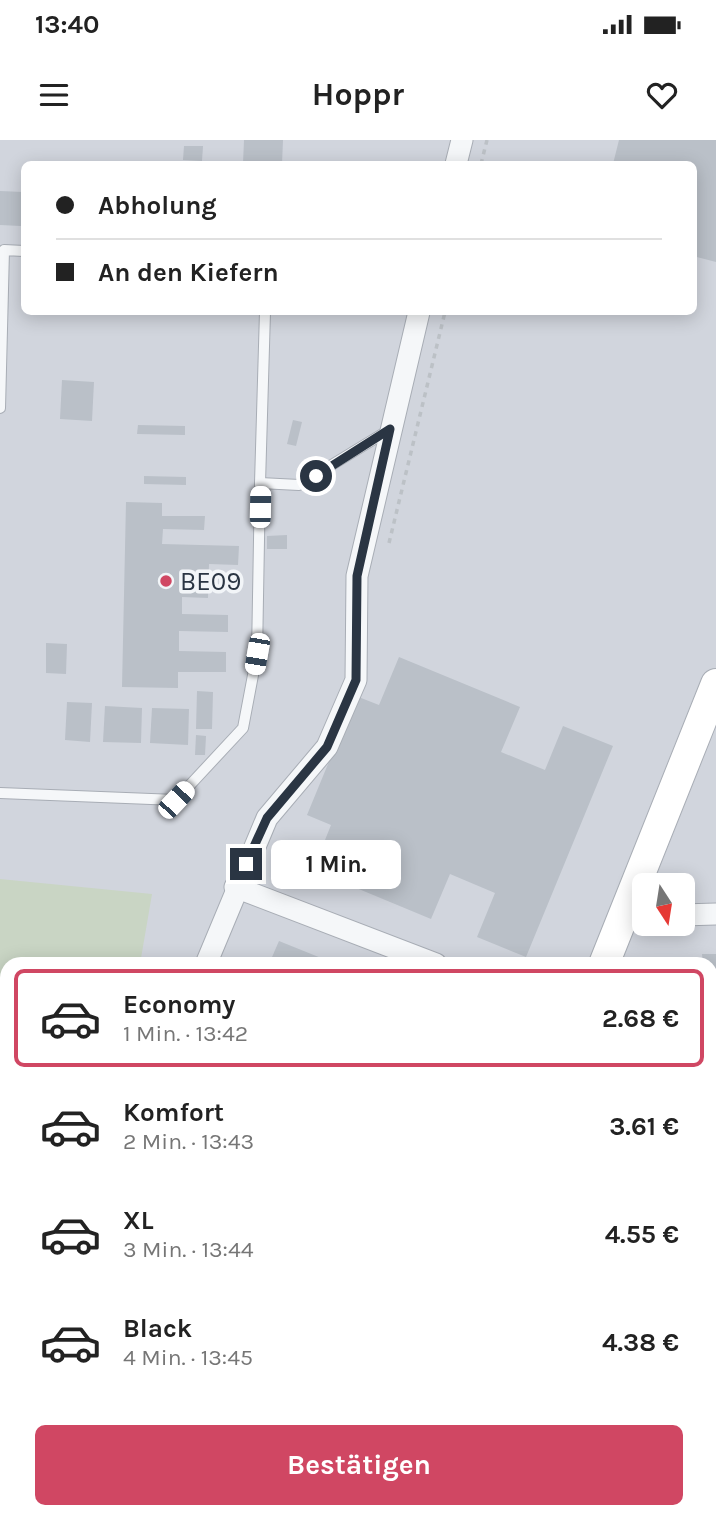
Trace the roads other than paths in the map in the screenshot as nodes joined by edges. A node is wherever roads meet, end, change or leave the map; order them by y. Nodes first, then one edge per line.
1 (462, 140) edge
2 (457, 161) edge
3 (21, 251) edge
4 (265, 315) edge
5 (418, 315) edge
6 (0, 408) edge
7 (390, 429) junction
8 (260, 483) junction
9 (716, 684) edge
10 (0, 793) edge
11 (649, 873) edge
12 (235, 887) junction
13 (716, 914) edge
14 (695, 915) edge
15 (632, 919) edge
16 (209, 957) edge
17 (418, 957) edge
18 (608, 957) edge

1 - 2 street
3 - 6 lane
4 - 8 lane
5 - 7 street
7 - 8 lane
7 - 12 street
8 - 10 lane
9 - 11 main road
12 - 16 street
12 - 17 street
13 - 14 street
15 - 18 main road

